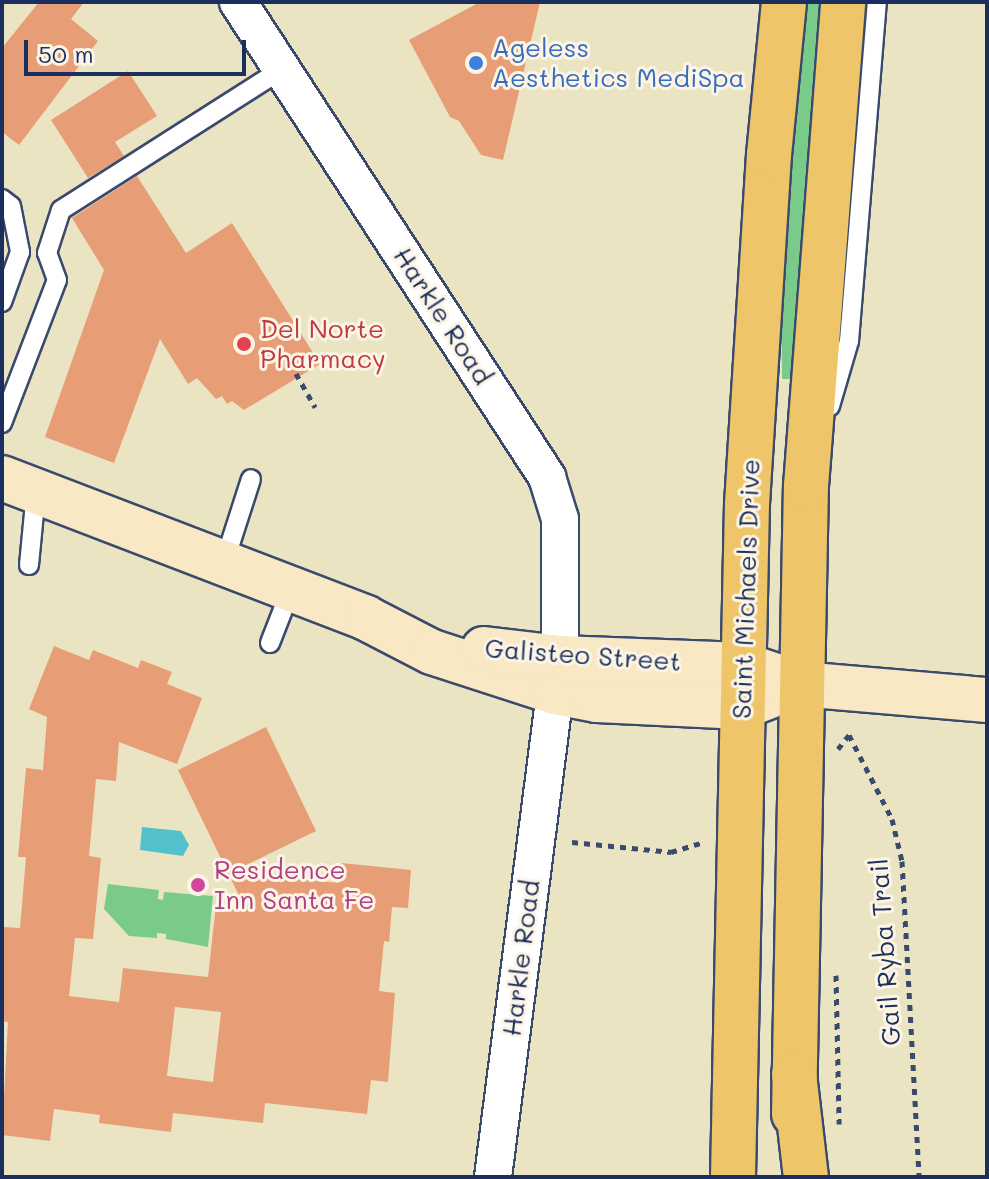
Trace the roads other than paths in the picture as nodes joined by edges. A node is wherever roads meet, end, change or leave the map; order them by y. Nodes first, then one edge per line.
1 (238, 2) edge
2 (784, 2) edge
3 (843, 2) edge
4 (877, 2) edge
5 (282, 69) junction
6 (2, 199) edge
7 (2, 302) edge
8 (2, 423) edge
9 (251, 479) dead end
10 (19, 485) edge
11 (806, 486) junction
12 (224, 563) junction
13 (29, 565) dead end
14 (291, 589) junction
15 (270, 643) dead end
16 (558, 675) junction
17 (800, 684) junction
18 (742, 686) junction
19 (987, 700) edge
20 (794, 1074) junction
21 (493, 1177) edge
22 (733, 1177) edge
23 (793, 1177) edge
24 (806, 1177) edge

1 - 5 street, Harkle Road
2 - 18 main road, Saint Michaels Drive
3 - 11 main road
4 - 11 lane
5 - 8 lane
5 - 16 street, Harkle Road
6 - 7 lane
9 - 12 lane
10 - 12 street, Galisteo Street
10 - 13 lane
11 - 17 main road
12 - 14 street, Galisteo Street
14 - 15 lane
14 - 16 street, Galisteo Street
16 - 18 street, Galisteo Street
16 - 21 street, Harkle Road
17 - 18 street, Galisteo Street
17 - 19 street, Galisteo Street
17 - 20 main road
18 - 22 main road, Saint Michaels Drive
20 - 23 main road
20 - 24 main road

